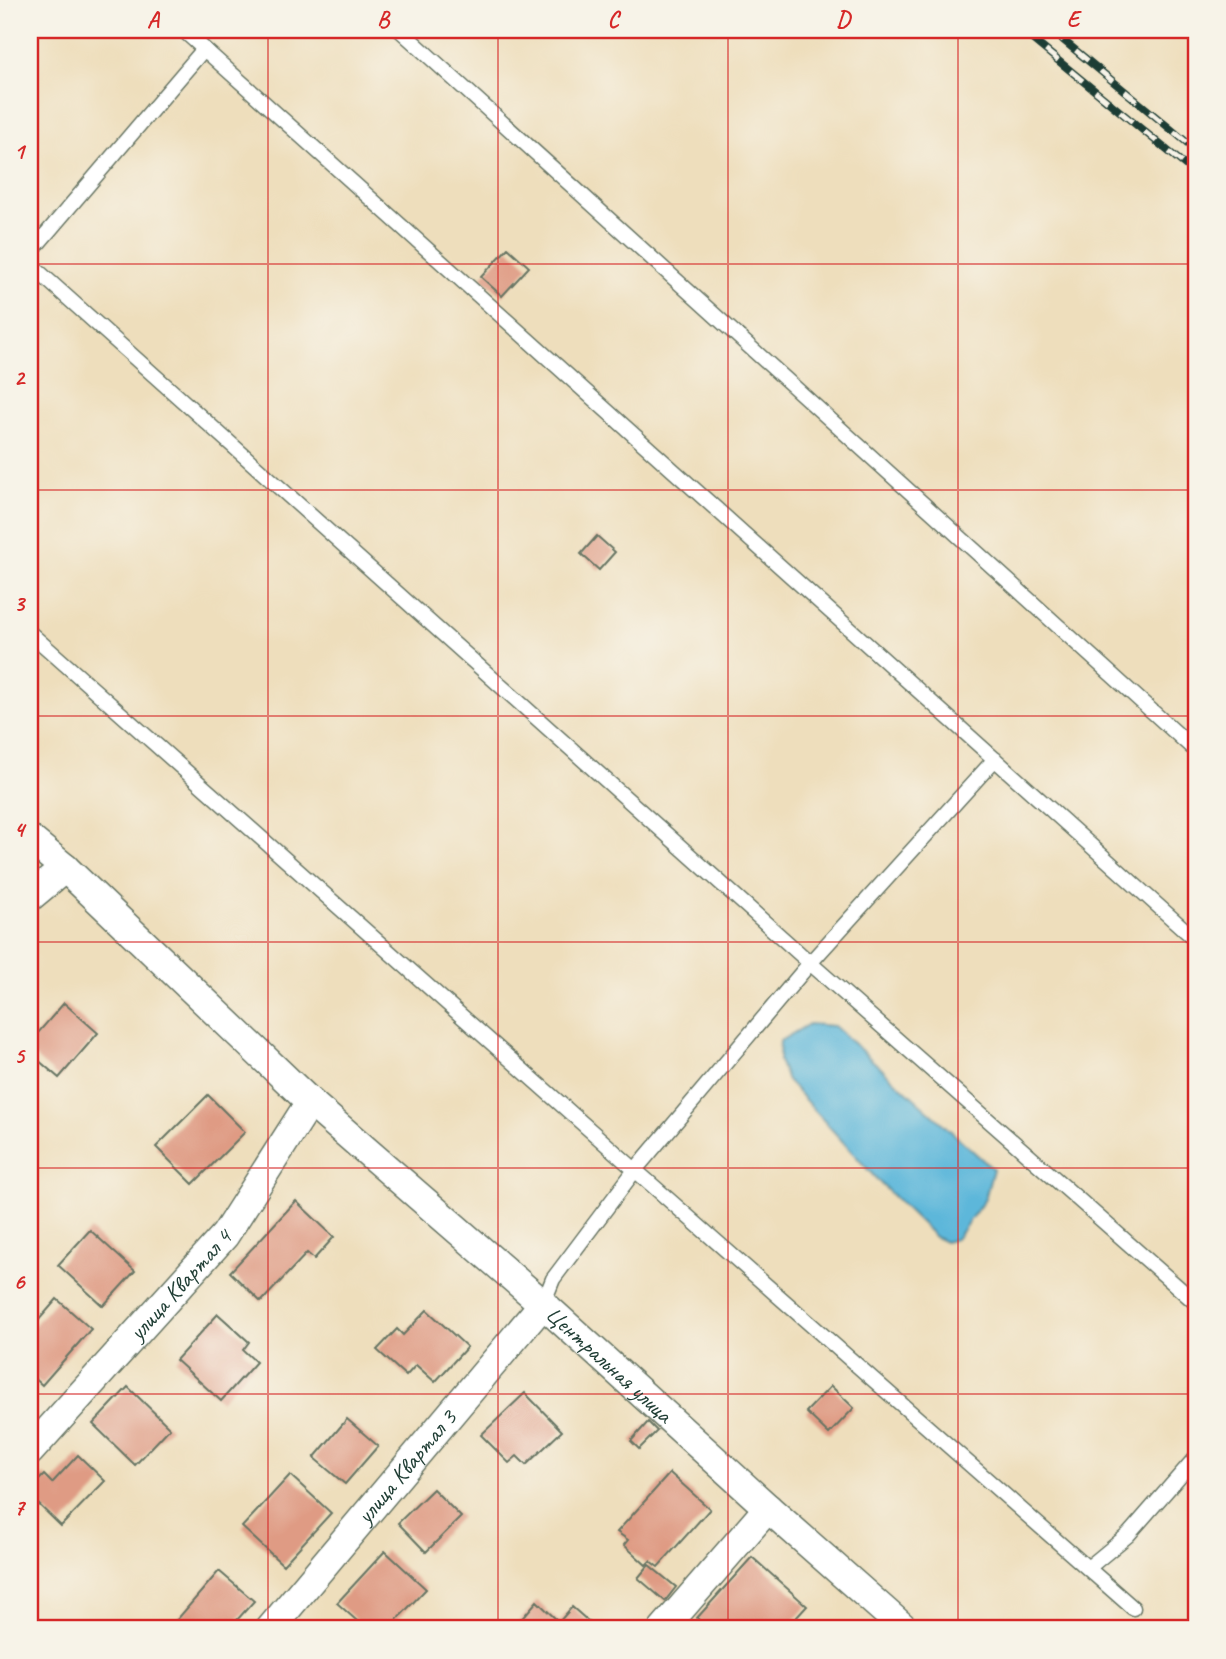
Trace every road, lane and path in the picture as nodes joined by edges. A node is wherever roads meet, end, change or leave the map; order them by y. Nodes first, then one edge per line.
1 (183, 30) edge
2 (400, 30) edge
3 (204, 49) junction
4 (30, 253) edge
5 (30, 264) edge
6 (30, 633) edge
7 (1196, 751) edge
8 (995, 758) junction
9 (30, 839) edge
10 (65, 868) junction
11 (30, 897) edge
12 (1196, 940) edge
13 (810, 963) junction
14 (310, 1102) junction
15 (635, 1170) junction
16 (1196, 1303) edge
17 (543, 1304) junction
18 (30, 1451) edge
19 (1196, 1457) edge
20 (768, 1508) junction
21 (1088, 1568) junction
22 (1133, 1608) dead end
23 (270, 1629) edge
24 (663, 1629) edge
25 (905, 1629) edge

1 - 3 lane
2 - 7 lane
3 - 4 lane
3 - 8 lane
5 - 13 lane
6 - 15 lane
8 - 12 lane
8 - 13 lane
9 - 10 street, Центральная улица
10 - 11 street
10 - 14 street, Центральная улица
13 - 15 lane
13 - 16 lane
14 - 17 street, Центральная улица
14 - 18 street, улица Квартал 4
15 - 17 lane
15 - 21 lane
17 - 20 street, Центральная улица
17 - 23 street, улица Квартал 3
19 - 21 lane
20 - 24 street
20 - 25 street, Центральная улица
21 - 22 lane

